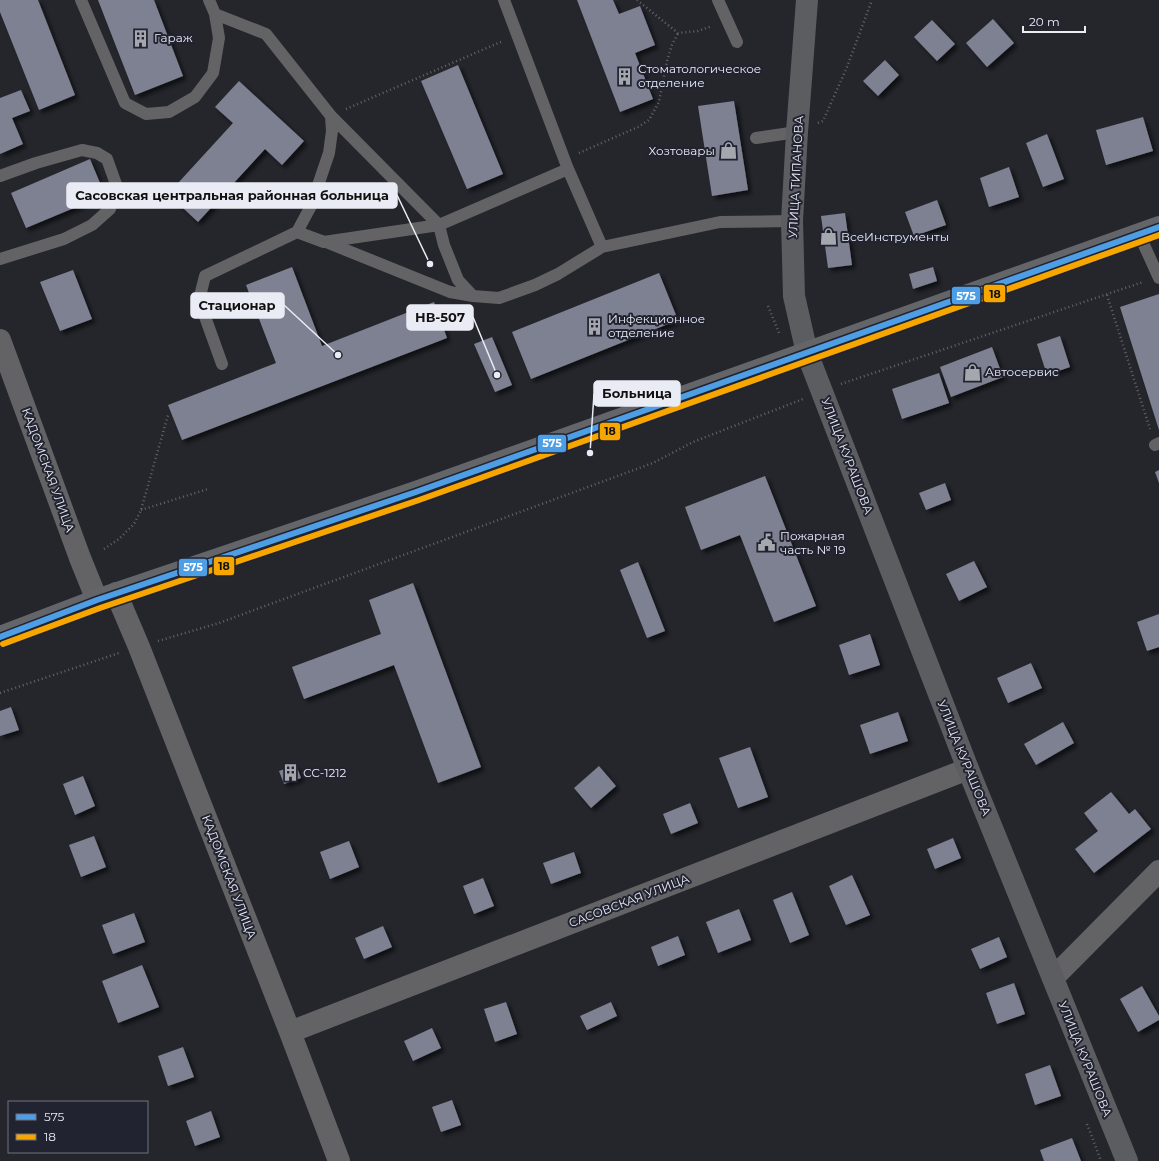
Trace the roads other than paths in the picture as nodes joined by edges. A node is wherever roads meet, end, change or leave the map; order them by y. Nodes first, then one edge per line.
1 (81, 0) edge
2 (209, 0) edge
3 (504, 0) edge
4 (718, 0) edge
5 (807, 0) edge
6 (215, 14) junction
7 (737, 42) dead end
8 (331, 116) junction
9 (797, 132) junction
10 (756, 138) dead end
11 (566, 165) junction
12 (0, 176) edge
13 (792, 221) junction
14 (439, 225) junction
15 (1149, 230) edge
16 (297, 232) junction
17 (324, 242) junction
18 (602, 247) junction
19 (0, 259) edge
20 (1159, 278) edge
21 (473, 296) junction
22 (0, 340) edge
23 (807, 353) junction
24 (222, 364) dead end
25 (107, 597) junction
26 (0, 637) edge
27 (968, 769) junction
28 (1159, 871) edge
29 (1053, 978) junction
30 (290, 1032) junction
31 (339, 1161) edge
32 (1127, 1161) edge

1 - 6 lane
2 - 6 lane
3 - 11 lane
4 - 7 lane
5 - 9 street, УЛИЦА ТИПАНОВА
6 - 8 lane
8 - 14 lane
8 - 16 lane
9 - 10 lane
9 - 13 street, УЛИЦА ТИПАНОВА
11 - 14 lane
11 - 18 lane
12 - 19 lane
13 - 18 lane
13 - 23 street, УЛИЦА ТИПАНОВА
14 - 17 lane
14 - 21 lane
15 - 20 lane
15 - 23 main road
16 - 17 lane
16 - 24 lane
17 - 21 lane
18 - 21 lane
22 - 25 street, КАДОМСКАЯ УЛИЦА
23 - 25 main road
23 - 27 street, УЛИЦА КУРАШОВА
25 - 26 main road
25 - 30 street, КАДОМСКАЯ УЛИЦА
27 - 29 street, УЛИЦА КУРАШОВА
27 - 30 street, САСОВСКАЯ УЛИЦА
28 - 29 street
29 - 32 street, УЛИЦА КУРАШОВА
30 - 31 street, КАДОМСКАЯ УЛИЦА

